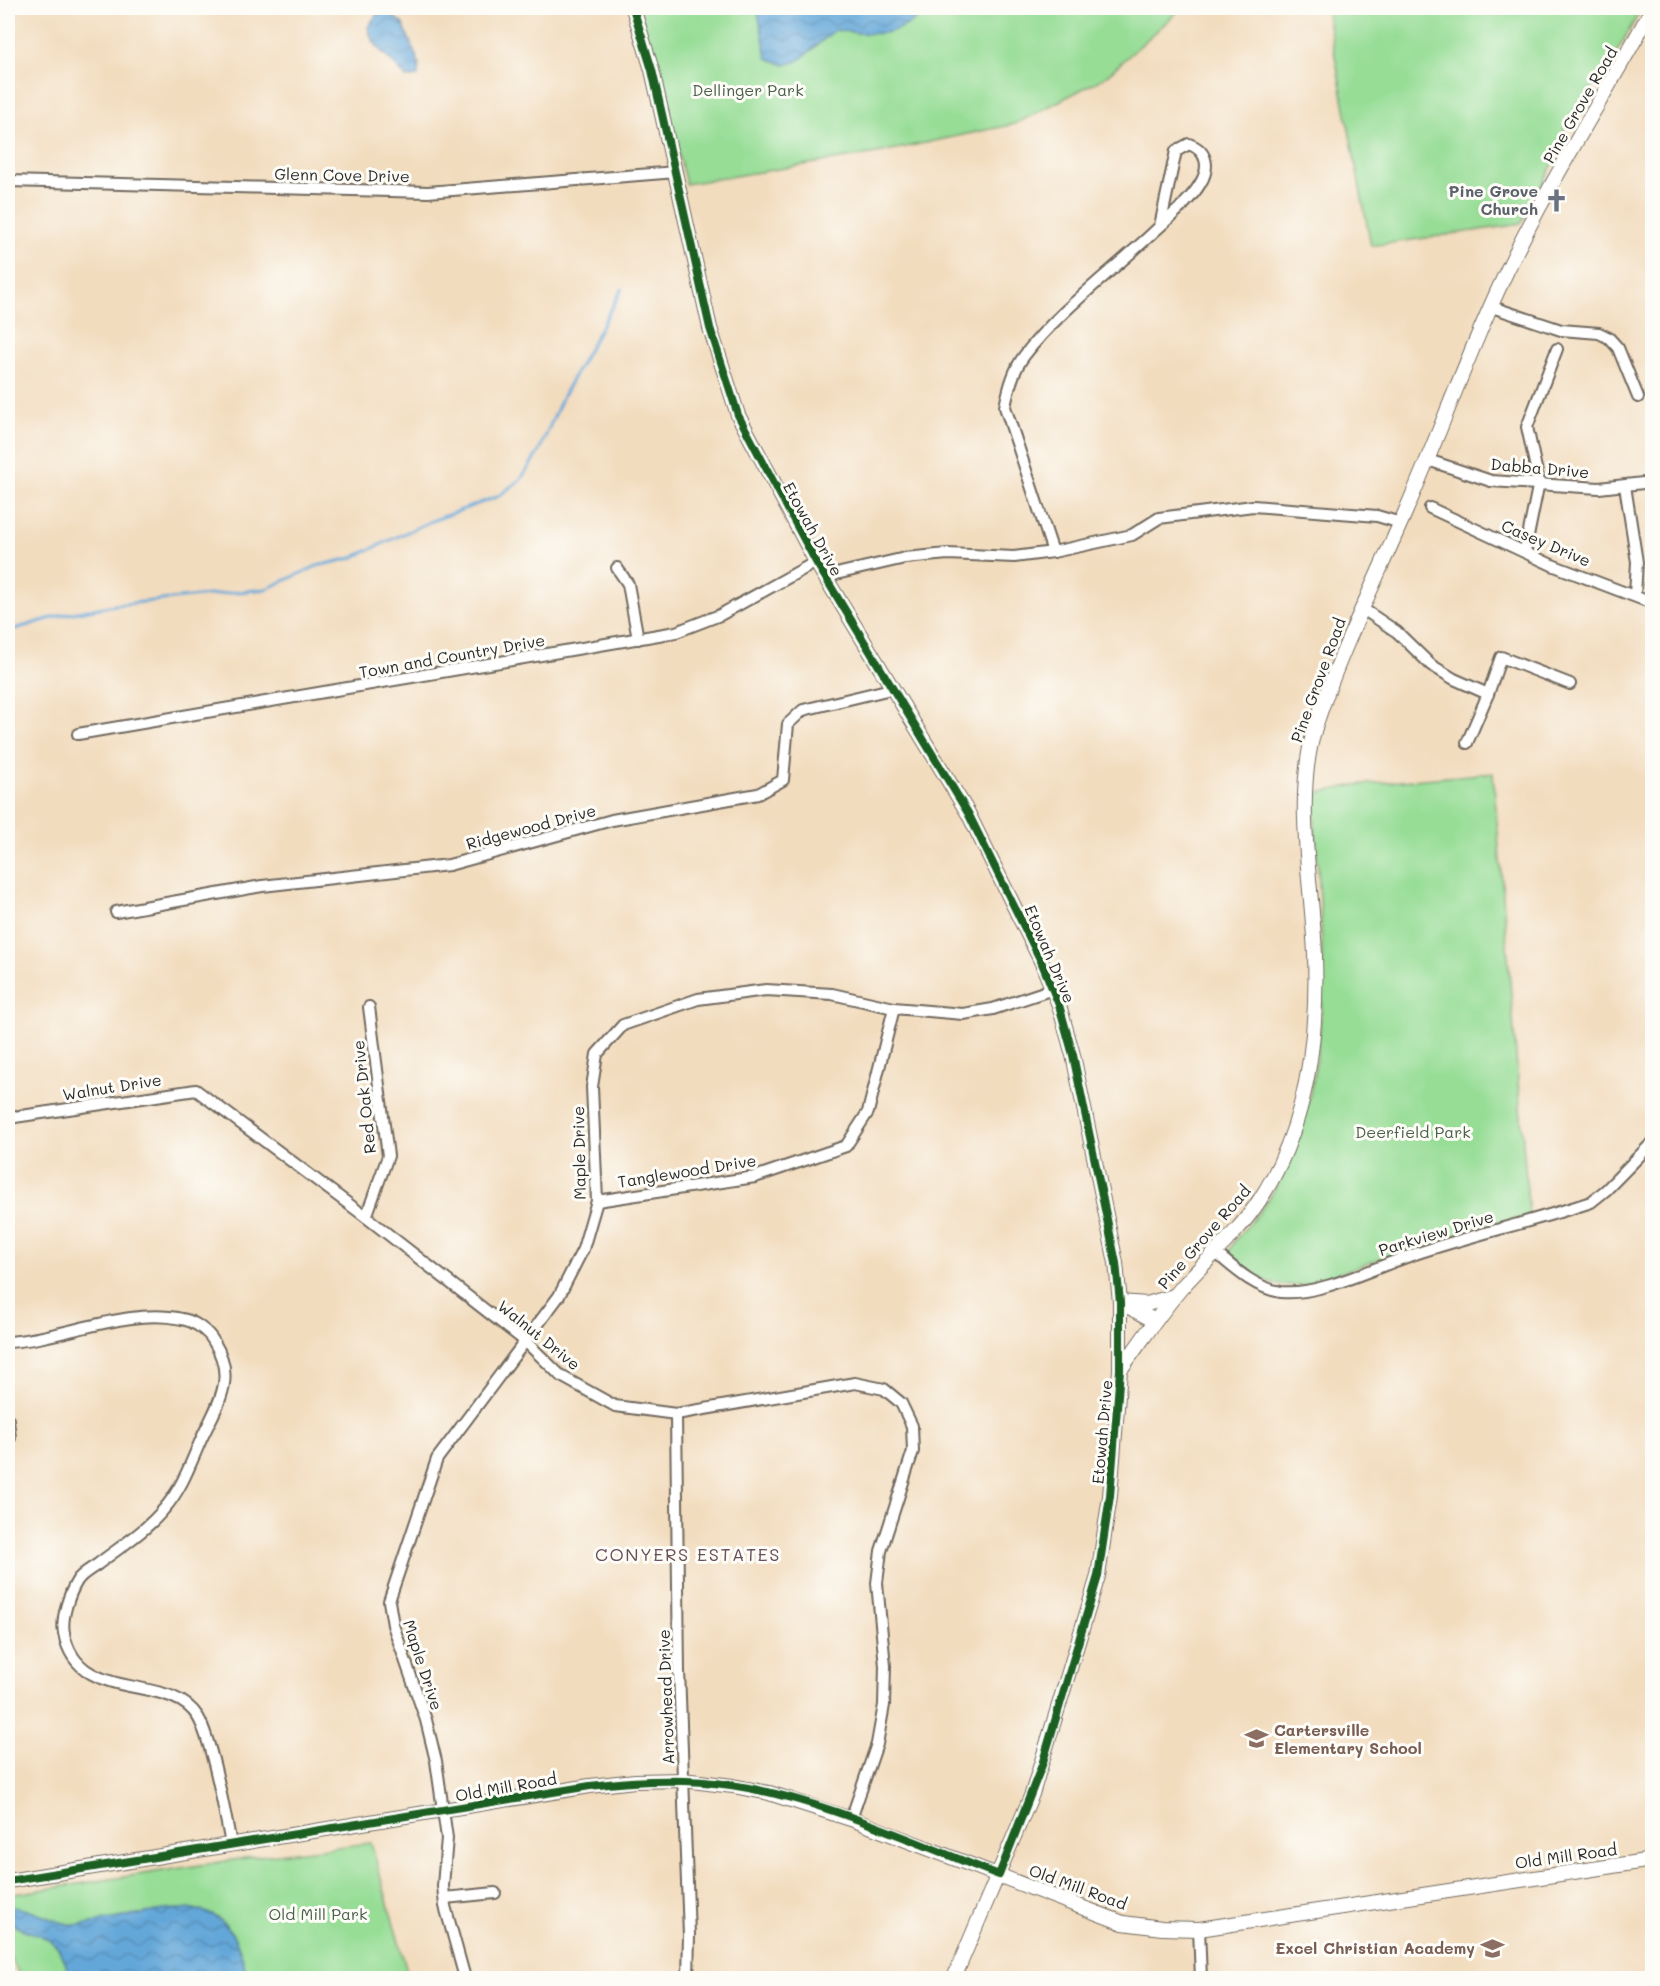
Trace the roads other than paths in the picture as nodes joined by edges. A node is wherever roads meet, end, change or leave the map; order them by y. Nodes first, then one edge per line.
1 (633, 8) edge
2 (1653, 9) edge
3 (675, 172) junction
4 (8, 181) edge
5 (1160, 226) junction
6 (1492, 307) junction
7 (1557, 349) dead end
8 (1638, 397) dead end
9 (1428, 460) junction
10 (1539, 482) junction
11 (1653, 482) edge
12 (1625, 486) junction
13 (1430, 508) dead end
14 (1401, 523) junction
15 (1053, 552) junction
16 (1525, 552) junction
17 (816, 562) junction
18 (617, 567) dead end
19 (826, 579) junction
20 (1635, 595) junction
21 (1653, 603) edge
22 (1363, 609) junction
23 (638, 639) junction
24 (1570, 684) dead end
25 (891, 689) junction
26 (1488, 694) junction
27 (78, 734) dead end
28 (1467, 743) dead end
29 (116, 912) dead end
30 (1053, 989) junction
31 (369, 1007) dead end
32 (894, 1008) junction
33 (8, 1118) edge
34 (1653, 1143) edge
35 (597, 1201) junction
36 (366, 1217) junction
37 (1216, 1252) junction
38 (1175, 1295) junction
39 (1120, 1302) junction
40 (1155, 1321) junction
41 (525, 1341) junction
42 (8, 1342) edge
43 (1120, 1370) junction
44 (676, 1414) junction
45 (8, 1420) edge
46 (10, 1438) dead end
47 (684, 1780) junction
48 (443, 1812) junction
49 (851, 1819) junction
50 (231, 1844) junction
51 (1653, 1860) edge
52 (999, 1875) junction
53 (8, 1881) edge
54 (495, 1893) dead end
55 (444, 1898) junction
56 (1199, 1929) junction
57 (1198, 1976) edge
58 (465, 1978) edge
59 (688, 1978) edge
60 (954, 1978) edge

1 - 3 street, Etowah Drive
2 - 6 street, Pine Grove Road
3 - 4 street, Glenn Cove Drive
3 - 17 street, Etowah Drive
5 - 5 street
5 - 15 street
6 - 8 street
6 - 9 street, Pine Grove Road
7 - 10 street
9 - 10 street, Dabba Drive
9 - 14 street, Pine Grove Road
10 - 12 street, Dabba Drive
10 - 16 street
11 - 12 street, Dabba Drive
12 - 20 street
13 - 16 street, Casey Drive
14 - 15 street
14 - 22 street, Pine Grove Road
15 - 19 street
16 - 20 street, Casey Drive
17 - 19 street, Etowah Drive
17 - 23 street, Town and Country Drive
18 - 23 street
19 - 25 street, Etowah Drive
20 - 21 street, Casey Drive
22 - 26 street
22 - 37 street, Pine Grove Road
23 - 27 street, Town and Country Drive
24 - 26 street
25 - 29 street, Ridgewood Drive
25 - 30 street, Etowah Drive
26 - 28 street
30 - 32 street, Maple Drive
30 - 39 street, Etowah Drive
31 - 36 street, Red Oak Drive
32 - 35 street, Tanglewood Drive
32 - 35 street, Maple Drive
33 - 36 street, Walnut Drive
34 - 37 street, Parkview Drive
35 - 41 street, Maple Drive
36 - 41 street, Walnut Drive
37 - 38 street, Pine Grove Road
38 - 39 street
38 - 40 street, Pine Grove Road
39 - 40 street
39 - 43 street, Etowah Drive
40 - 43 street, Pine Grove Road
41 - 44 street, Walnut Drive
41 - 48 street, Maple Drive
42 - 50 street
43 - 52 street, Etowah Drive
44 - 47 street, Arrowhead Drive
44 - 49 street, Walnut Drive
45 - 46 street
47 - 48 street, Old Mill Road
47 - 49 street, Old Mill Road
47 - 59 street, Arrowhead Drive
48 - 50 street, Old Mill Road
48 - 55 street, Maple Drive
49 - 52 street, Old Mill Road
50 - 53 street, Old Mill Road
51 - 56 street, Old Mill Road
52 - 56 street, Old Mill Road
52 - 60 street, Etowah Drive
54 - 55 street
55 - 58 street, Maple Drive
56 - 57 street

